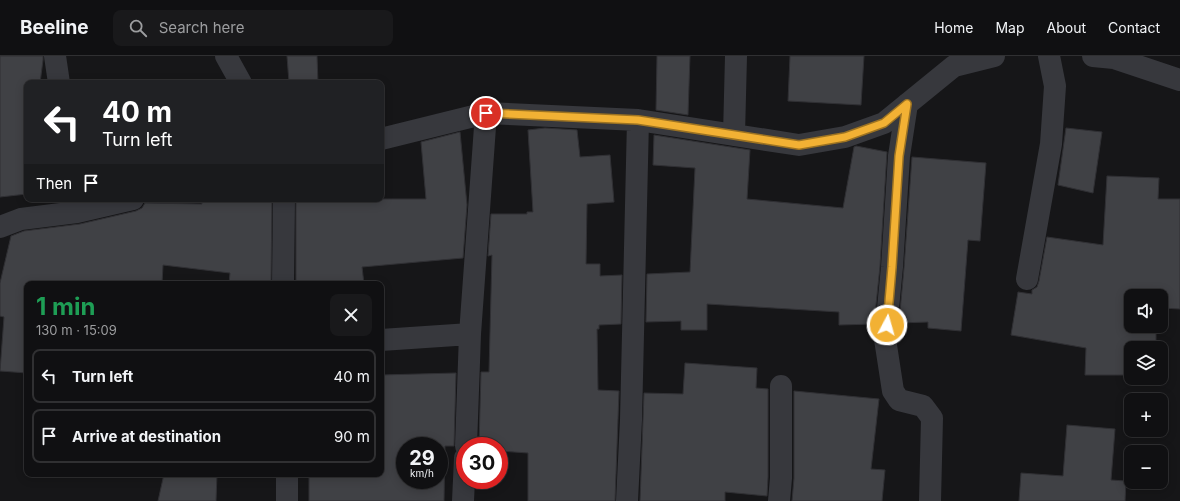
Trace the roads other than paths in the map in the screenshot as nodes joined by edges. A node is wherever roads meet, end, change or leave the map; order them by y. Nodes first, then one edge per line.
1 (55, 56) edge
2 (226, 56) edge
3 (736, 56) edge
4 (994, 56) edge
5 (1049, 56) edge
6 (1107, 57) edge
7 (59, 80) edge
8 (239, 80) edge
9 (1180, 80) edge
10 (907, 104) junction
11 (486, 113) junction
12 (638, 120) junction
13 (734, 135) junction
14 (384, 138) edge
15 (104, 202) edge
16 (284, 202) edge
17 (76, 205) edge
18 (0, 227) edge
19 (1027, 279) dead end
20 (283, 281) edge
21 (470, 334) junction
22 (384, 340) edge
23 (781, 386) dead end
24 (466, 437) edge
25 (286, 477) edge
26 (464, 489) edge
27 (287, 501) edge
28 (463, 501) edge
29 (627, 501) edge
30 (779, 501) edge
31 (930, 501) edge

1 - 7 street
2 - 8 street
3 - 13 street
4 - 10 street
5 - 19 street
6 - 9 street
10 - 13 street
10 - 31 street
11 - 12 street
11 - 14 street
11 - 21 street
12 - 13 street
12 - 29 street
15 - 17 street
16 - 20 street
17 - 18 street
21 - 22 street
21 - 24 street
23 - 30 street
25 - 27 street
26 - 28 street

